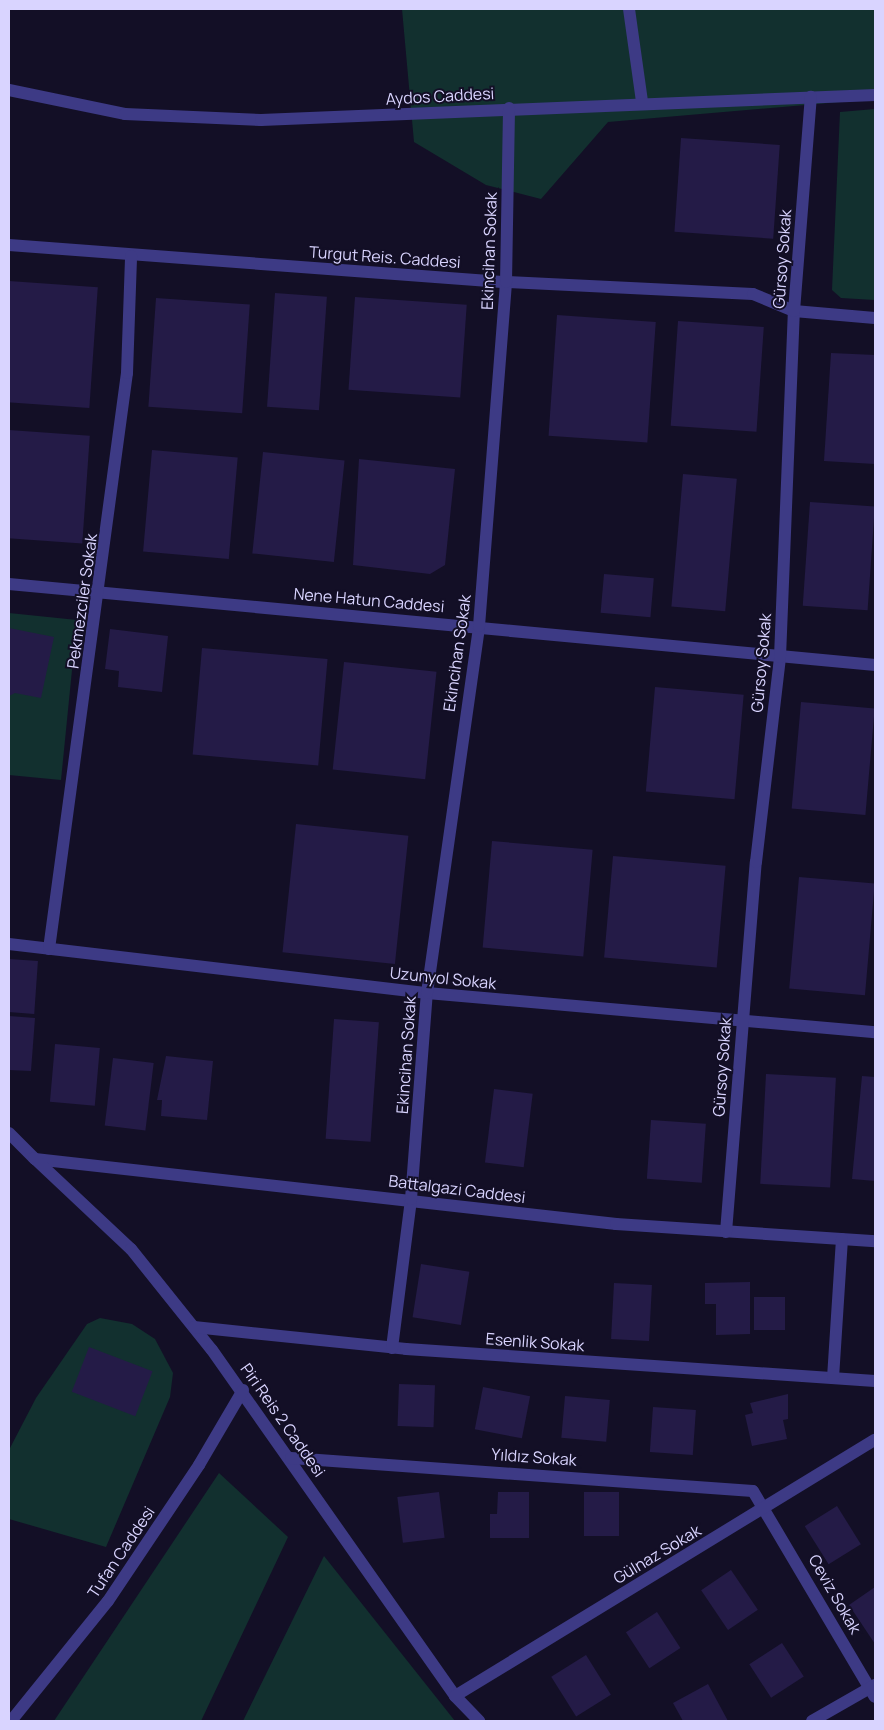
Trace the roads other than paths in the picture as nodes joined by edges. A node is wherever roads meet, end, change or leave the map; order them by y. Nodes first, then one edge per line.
1 (629, 9) edge
2 (9, 90) edge
3 (875, 95) edge
4 (811, 97) junction
5 (642, 101) junction
6 (509, 108) junction
7 (9, 244) edge
8 (132, 256) junction
9 (506, 282) junction
10 (794, 311) junction
11 (875, 318) edge
12 (9, 584) edge
13 (100, 593) junction
14 (479, 626) junction
15 (780, 657) junction
16 (875, 665) edge
17 (9, 944) edge
18 (49, 949) junction
19 (427, 993) junction
20 (742, 1022) junction
21 (875, 1032) edge
22 (9, 1133) edge
23 (9, 1143) edge
24 (35, 1159) junction
25 (411, 1199) junction
26 (726, 1232) junction
27 (842, 1239) junction
28 (875, 1241) edge
29 (194, 1327) junction
30 (392, 1348) junction
31 (833, 1378) junction
32 (875, 1381) edge
33 (243, 1390) junction
34 (875, 1440) edge
35 (291, 1458) junction
36 (766, 1507) junction
37 (874, 1690) edge
38 (455, 1696) junction
39 (11, 1721) edge
40 (479, 1721) edge
41 (812, 1721) edge

1 - 5 street
2 - 6 street, Aydos Caddesi
3 - 4 street, Aydos Caddesi
4 - 5 street, Aydos Caddesi
4 - 10 street, Gürsoy Sokak
5 - 6 street, Aydos Caddesi
6 - 9 street, Ekincihan Sokak
7 - 8 street, Turgut Reis. Caddesi
8 - 9 street, Turgut Reis. Caddesi
8 - 13 street, Pekmezciler Sokak
9 - 10 street, Turgut Reis. Caddesi
9 - 14 street, Ekincihan Sokak
10 - 11 street, Turgut Reis. Caddesi
10 - 15 street, Gürsoy Sokak
12 - 13 street, Nene Hatun Caddesi
13 - 14 street, Nene Hatun Caddesi
13 - 18 street, Pekmezciler Sokak
14 - 15 street, Nene Hatun Caddesi
14 - 19 street, Ekincihan Sokak
15 - 16 street, Nene Hatun Caddesi
15 - 20 street, Gürsoy Sokak
17 - 18 street, Uzunyol Sokak
18 - 19 street, Uzunyol Sokak
19 - 20 street, Uzunyol Sokak
19 - 25 street, Ekincihan Sokak
20 - 21 street, Uzunyol Sokak
20 - 26 street, Gürsoy Sokak
22 - 24 street, Piri Reis 2 Caddesi
23 - 24 street, Piri Reis 2 Caddesi
24 - 25 street, Battalgazi Caddesi
24 - 29 street, Piri Reis 2 Caddesi
25 - 26 street, Battalgazi Caddesi
25 - 30 street, Ekincihan Sokak
26 - 27 street, Battalgazi Caddesi
27 - 28 street, Battalgazi Caddesi
27 - 31 street
29 - 30 street, Esenlik Sokak
29 - 33 street, Piri Reis 2 Caddesi
30 - 31 street, Esenlik Sokak
31 - 32 street, Esenlik Sokak
33 - 35 street, Piri Reis 2 Caddesi
33 - 39 street, Tufan Caddesi
34 - 36 street, Gülnaz Sokak
35 - 36 street, Yıldız Sokak
35 - 38 street, Piri Reis 2 Caddesi
36 - 37 street, Ceviz Sokak
36 - 38 street, Gülnaz Sokak
37 - 41 street
38 - 40 street, Piri Reis 2 Caddesi

